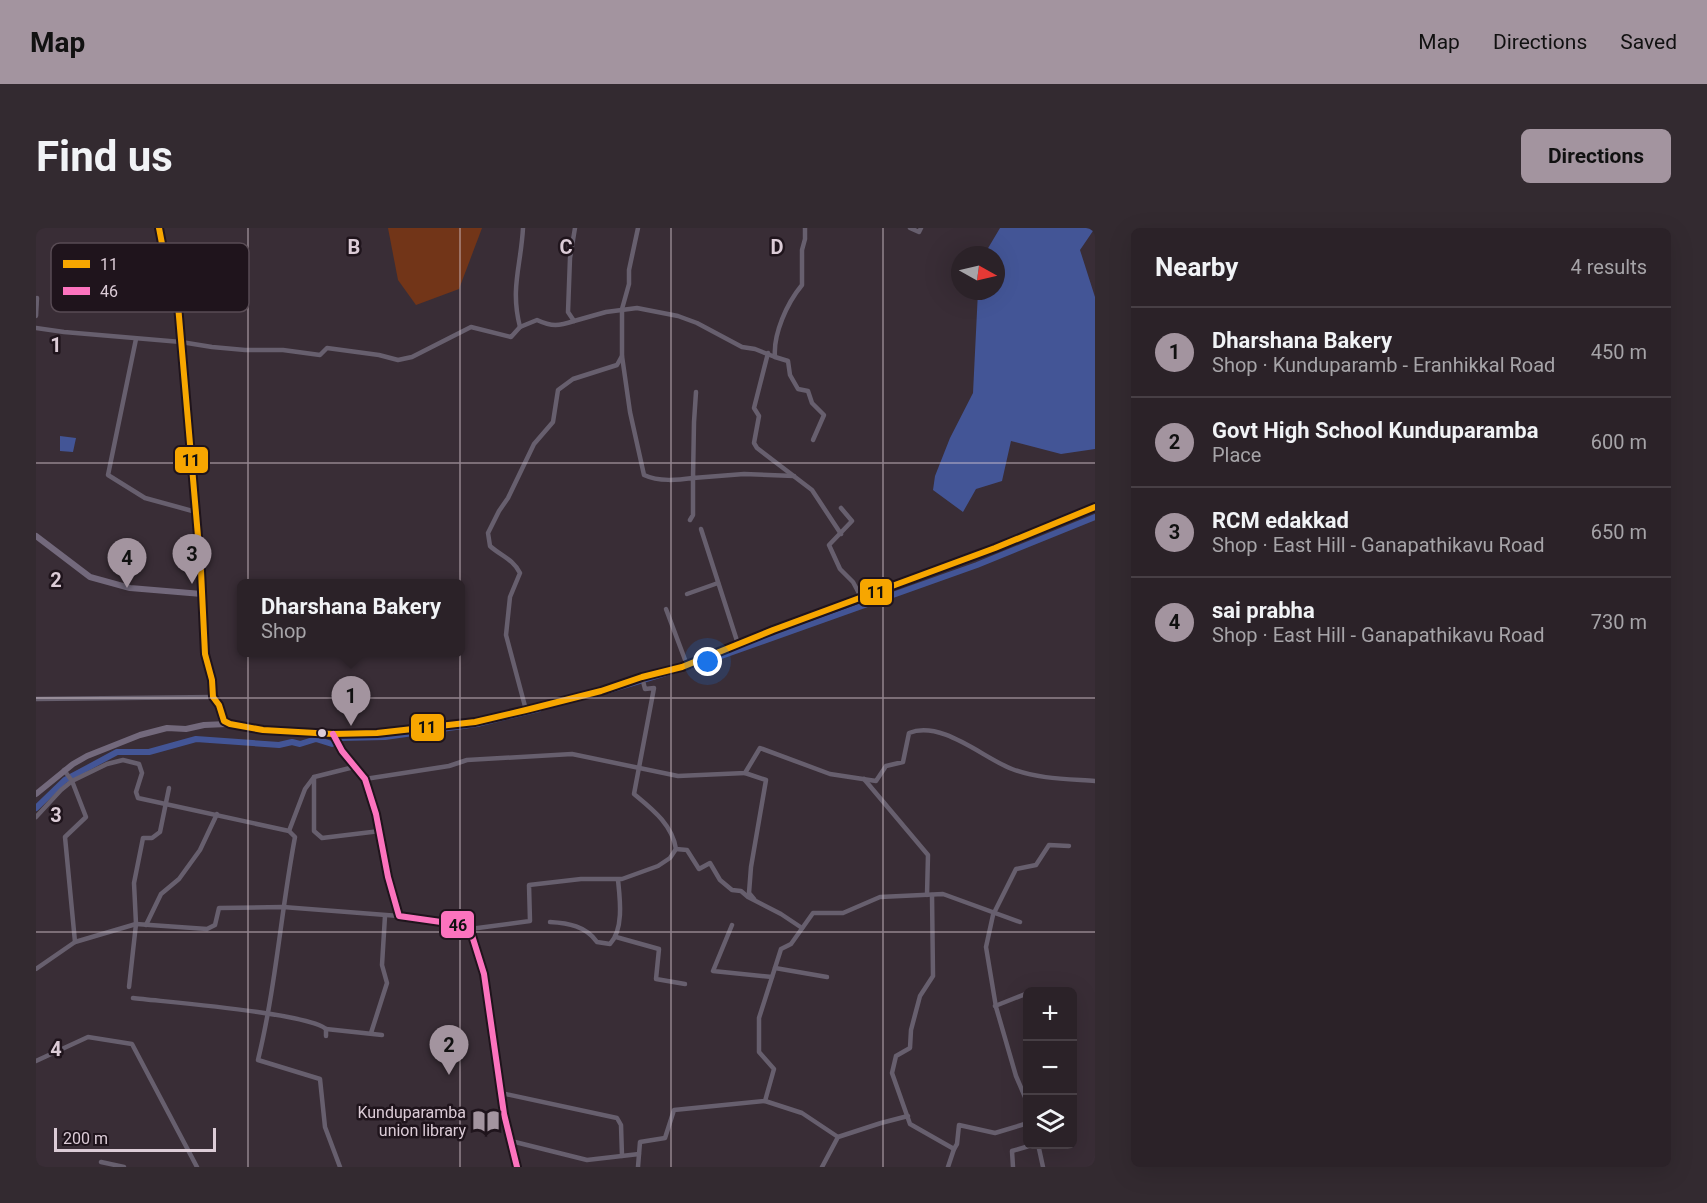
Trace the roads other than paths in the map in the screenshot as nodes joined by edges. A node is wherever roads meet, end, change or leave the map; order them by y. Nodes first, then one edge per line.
1 (159, 228) edge
2 (523, 228) edge
3 (576, 228) edge
4 (638, 228) edge
5 (806, 228) edge
6 (910, 228) edge
7 (921, 228) edge
8 (162, 243) edge
9 (37, 298) edge
10 (622, 309) junction
11 (179, 312) edge
12 (36, 316) edge
13 (574, 321) junction
14 (520, 327) junction
15 (36, 328) edge
16 (136, 339) junction
17 (181, 342) junction
18 (768, 354) junction
19 (622, 356) junction
20 (775, 357) junction
21 (696, 392) dead end
22 (813, 440) dead end
23 (795, 476) junction
24 (693, 478) junction
25 (1095, 507) edge
26 (841, 508) dead end
27 (196, 512) junction
28 (690, 520) dead end
29 (701, 529) dead end
30 (841, 534) junction
31 (36, 536) edge
32 (718, 583) junction
33 (202, 594) junction
34 (687, 594) dead end
35 (861, 597) junction
36 (666, 609) dead end
37 (738, 644) junction
38 (687, 665) junction
39 (642, 677) junction
40 (213, 697) junction
41 (36, 699) edge
42 (526, 710) junction
43 (230, 724) junction
44 (335, 739) junction
45 (354, 767) junction
46 (640, 769) junction
47 (63, 770) junction
48 (745, 774) junction
49 (314, 777) junction
50 (365, 779) junction
51 (864, 779) junction
52 (72, 781) junction
53 (1095, 781) edge
54 (169, 788) dead end
55 (36, 794) edge
56 (166, 803) junction
57 (217, 814) junction
58 (36, 817) edge
59 (290, 831) junction
60 (380, 831) junction
61 (1069, 846) dead end
62 (676, 849) junction
63 (618, 880) junction
64 (930, 895) junction
65 (756, 901) junction
66 (283, 907) junction
67 (995, 911) junction
68 (399, 915) junction
69 (385, 916) junction
70 (550, 922) dead end
71 (1020, 922) dead end
72 (136, 924) junction
73 (146, 925) junction
74 (732, 925) dead end
75 (802, 928) junction
76 (470, 929) junction
77 (616, 937) junction
78 (75, 942) junction
79 (775, 968) junction
80 (36, 969) edge
81 (772, 977) junction
82 (827, 977) dead end
83 (685, 984) dead end
84 (129, 987) dead end
85 (1023, 995) edge
86 (133, 998) dead end
87 (995, 1006) junction
88 (269, 1014) junction
89 (326, 1029) junction
90 (371, 1033) junction
91 (382, 1035) dead end
92 (326, 1036) dead end
93 (36, 1061) edge
94 (501, 1093) junction
95 (1024, 1095) edge
96 (765, 1101) junction
97 (908, 1116) junction
98 (1023, 1125) edge
99 (838, 1137) junction
100 (511, 1141) junction
101 (1023, 1148) edge
102 (954, 1149) junction
103 (1038, 1149) edge
104 (639, 1154) junction
105 (622, 1156) junction
106 (101, 1162) dead end
107 (124, 1167) edge
108 (197, 1167) edge
109 (340, 1167) edge
110 (517, 1167) edge
111 (638, 1167) edge
112 (822, 1167) edge
113 (948, 1167) edge
114 (1013, 1167) edge
115 (1043, 1167) edge

1 - 8 main road
2 - 14 street
3 - 13 street
4 - 10 street
5 - 20 street
6 - 7 street
9 - 12 street
10 - 13 street
10 - 18 street
10 - 19 street
11 - 17 main road
13 - 14 street
14 - 17 street
15 - 16 street
16 - 17 street
16 - 27 street
17 - 27 main road
18 - 20 street
18 - 23 street
19 - 24 street
19 - 42 street
20 - 22 street
21 - 24 street
23 - 24 street
23 - 30 street
24 - 28 street
25 - 35 street
26 - 30 street
27 - 33 main road
29 - 32 street
30 - 35 street
31 - 33 main road
32 - 34 street
32 - 37 street
33 - 40 main road
35 - 37 street
36 - 38 street
37 - 38 street
38 - 39 street
39 - 42 street
39 - 46 street
40 - 41 street
40 - 43 main road
42 - 44 street
43 - 44 main road
43 - 47 main road
44 - 45 main road
45 - 49 street
45 - 50 main road
46 - 48 street
46 - 50 street
46 - 62 street
47 - 52 street
47 - 55 main road
48 - 51 street
48 - 65 street
49 - 59 street
49 - 60 street
50 - 60 main road
51 - 53 street
51 - 64 street
52 - 56 street
52 - 58 street
52 - 78 street
54 - 56 street
56 - 57 street
56 - 72 street
57 - 59 street
57 - 73 street
59 - 66 street
60 - 68 main road
61 - 67 street
62 - 63 street
62 - 65 street
63 - 76 street
63 - 77 street
64 - 67 street
64 - 75 street
64 - 97 street
65 - 75 street
66 - 69 street
66 - 73 street
66 - 88 street
67 - 71 street
67 - 87 street
68 - 69 street
68 - 76 main road
69 - 90 street
70 - 77 street
72 - 73 street
72 - 78 street
72 - 84 street
74 - 81 street
75 - 79 street
76 - 94 main road
77 - 83 street
78 - 80 street
79 - 81 street
79 - 82 street
81 - 96 street
85 - 87 street
86 - 88 street
87 - 95 street
88 - 89 street
88 - 109 street
89 - 90 street
89 - 92 street
90 - 91 street
93 - 108 street
94 - 100 main road
94 - 105 street
96 - 99 street
96 - 104 street
97 - 99 street
97 - 102 street
98 - 102 street
99 - 112 street
100 - 105 street
100 - 110 main road
101 - 114 street
102 - 113 street
103 - 115 street
104 - 105 street
104 - 111 street
106 - 107 street

